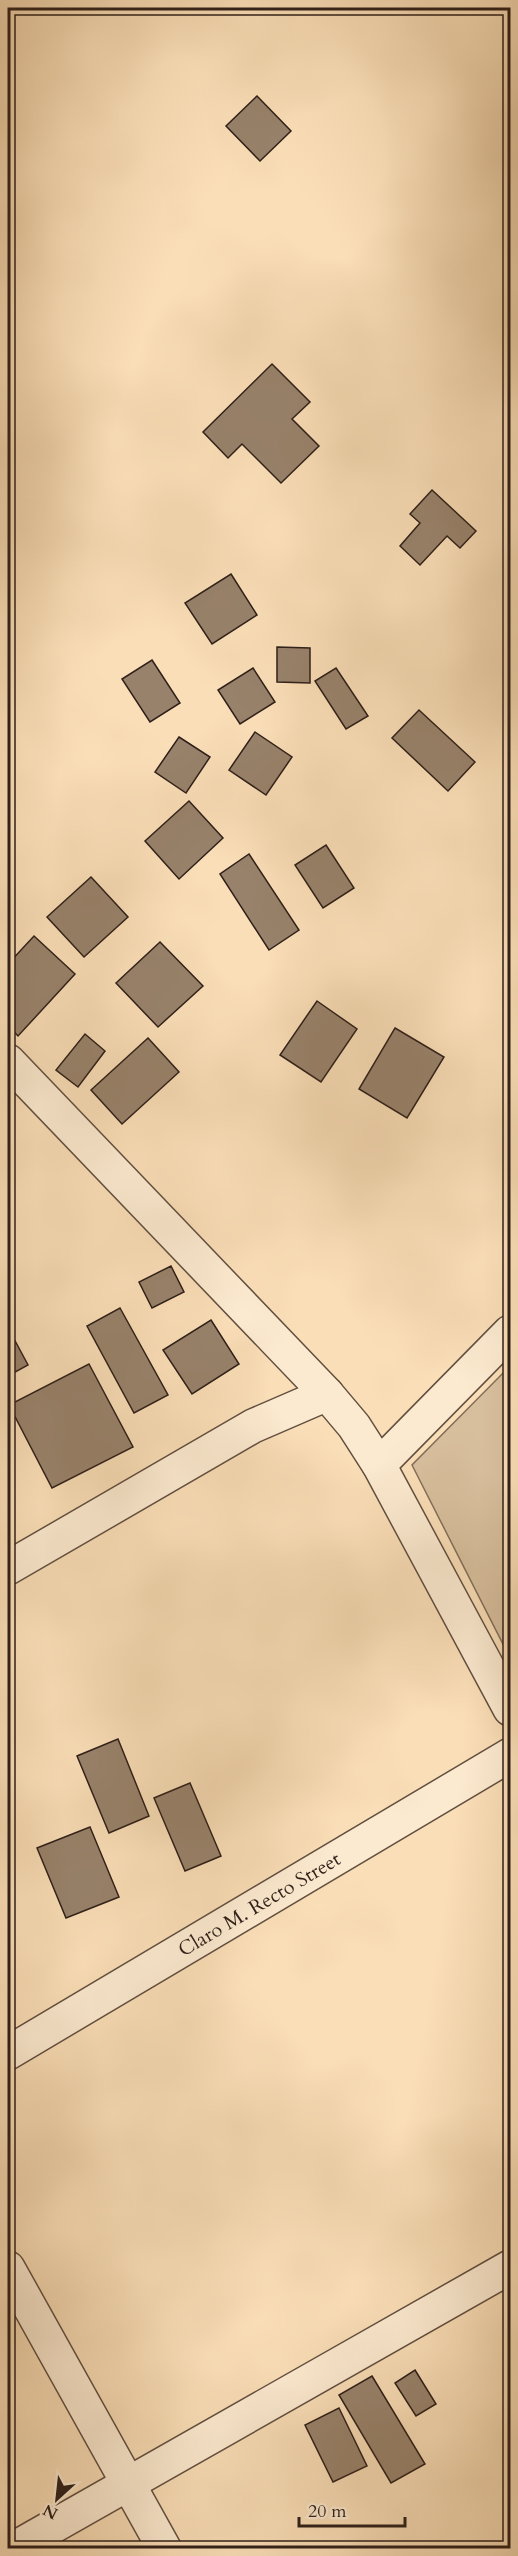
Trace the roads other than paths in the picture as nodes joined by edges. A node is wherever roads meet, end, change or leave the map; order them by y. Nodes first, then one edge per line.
1 (8, 1061) edge
2 (510, 1332) edge
3 (327, 1394) junction
4 (379, 1465) junction
5 (8, 1568) edge
6 (510, 1709) edge
7 (510, 1755) edge
8 (8, 2053) edge
9 (510, 2267) edge
10 (8, 2268) edge
11 (129, 2484) junction
12 (15, 2548) edge
13 (164, 2548) edge

1 - 3 street
2 - 4 street
3 - 4 street
3 - 5 street
4 - 6 street
7 - 8 street, Claro M. Recto Street
9 - 11 street
10 - 11 street
11 - 12 street
11 - 13 street

